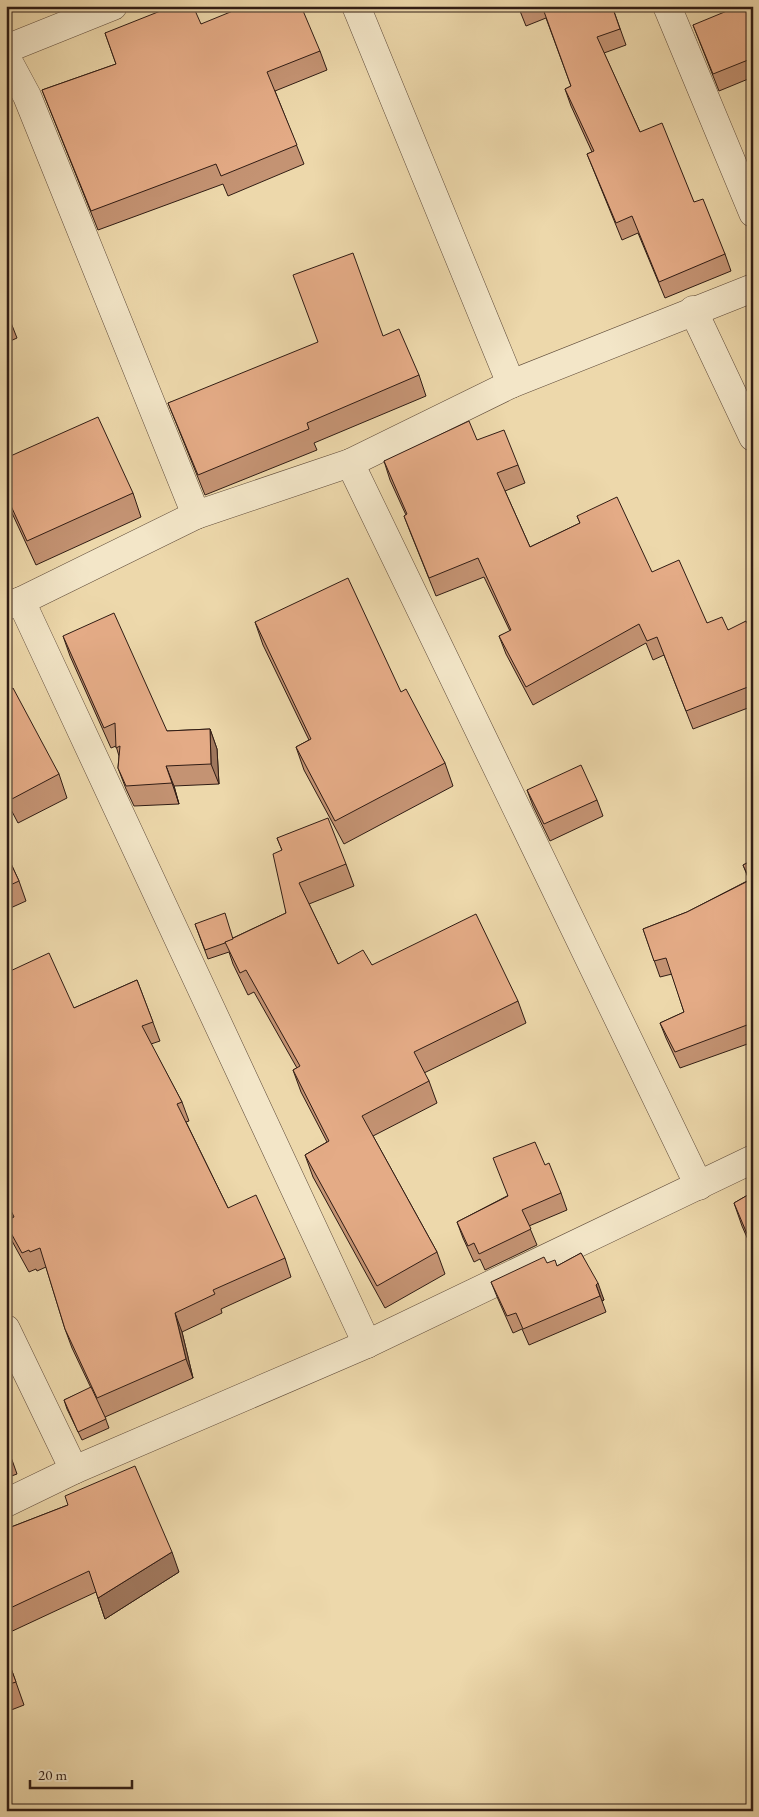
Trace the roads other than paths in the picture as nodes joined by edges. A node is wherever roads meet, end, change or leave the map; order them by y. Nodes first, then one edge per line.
1 (113, 6) edge
2 (356, 6) edge
3 (667, 6) edge
4 (6, 49) edge
5 (6, 57) edge
6 (753, 213) edge
7 (753, 288) edge
8 (693, 310) junction
9 (512, 384) junction
10 (753, 436) edge
11 (350, 463) junction
12 (196, 515) junction
13 (13, 603) edge
14 (753, 1159) edge
15 (699, 1186) junction
16 (6, 1329) edge
17 (367, 1344) junction
18 (74, 1470) junction
19 (6, 1503) edge

1 - 4 street
2 - 9 street
3 - 6 street
5 - 12 street
7 - 8 street
8 - 9 street
8 - 10 street
9 - 11 street
11 - 12 street
11 - 15 street
12 - 13 street
13 - 17 street
14 - 15 street
15 - 17 street
16 - 18 street
17 - 18 street
18 - 19 street

